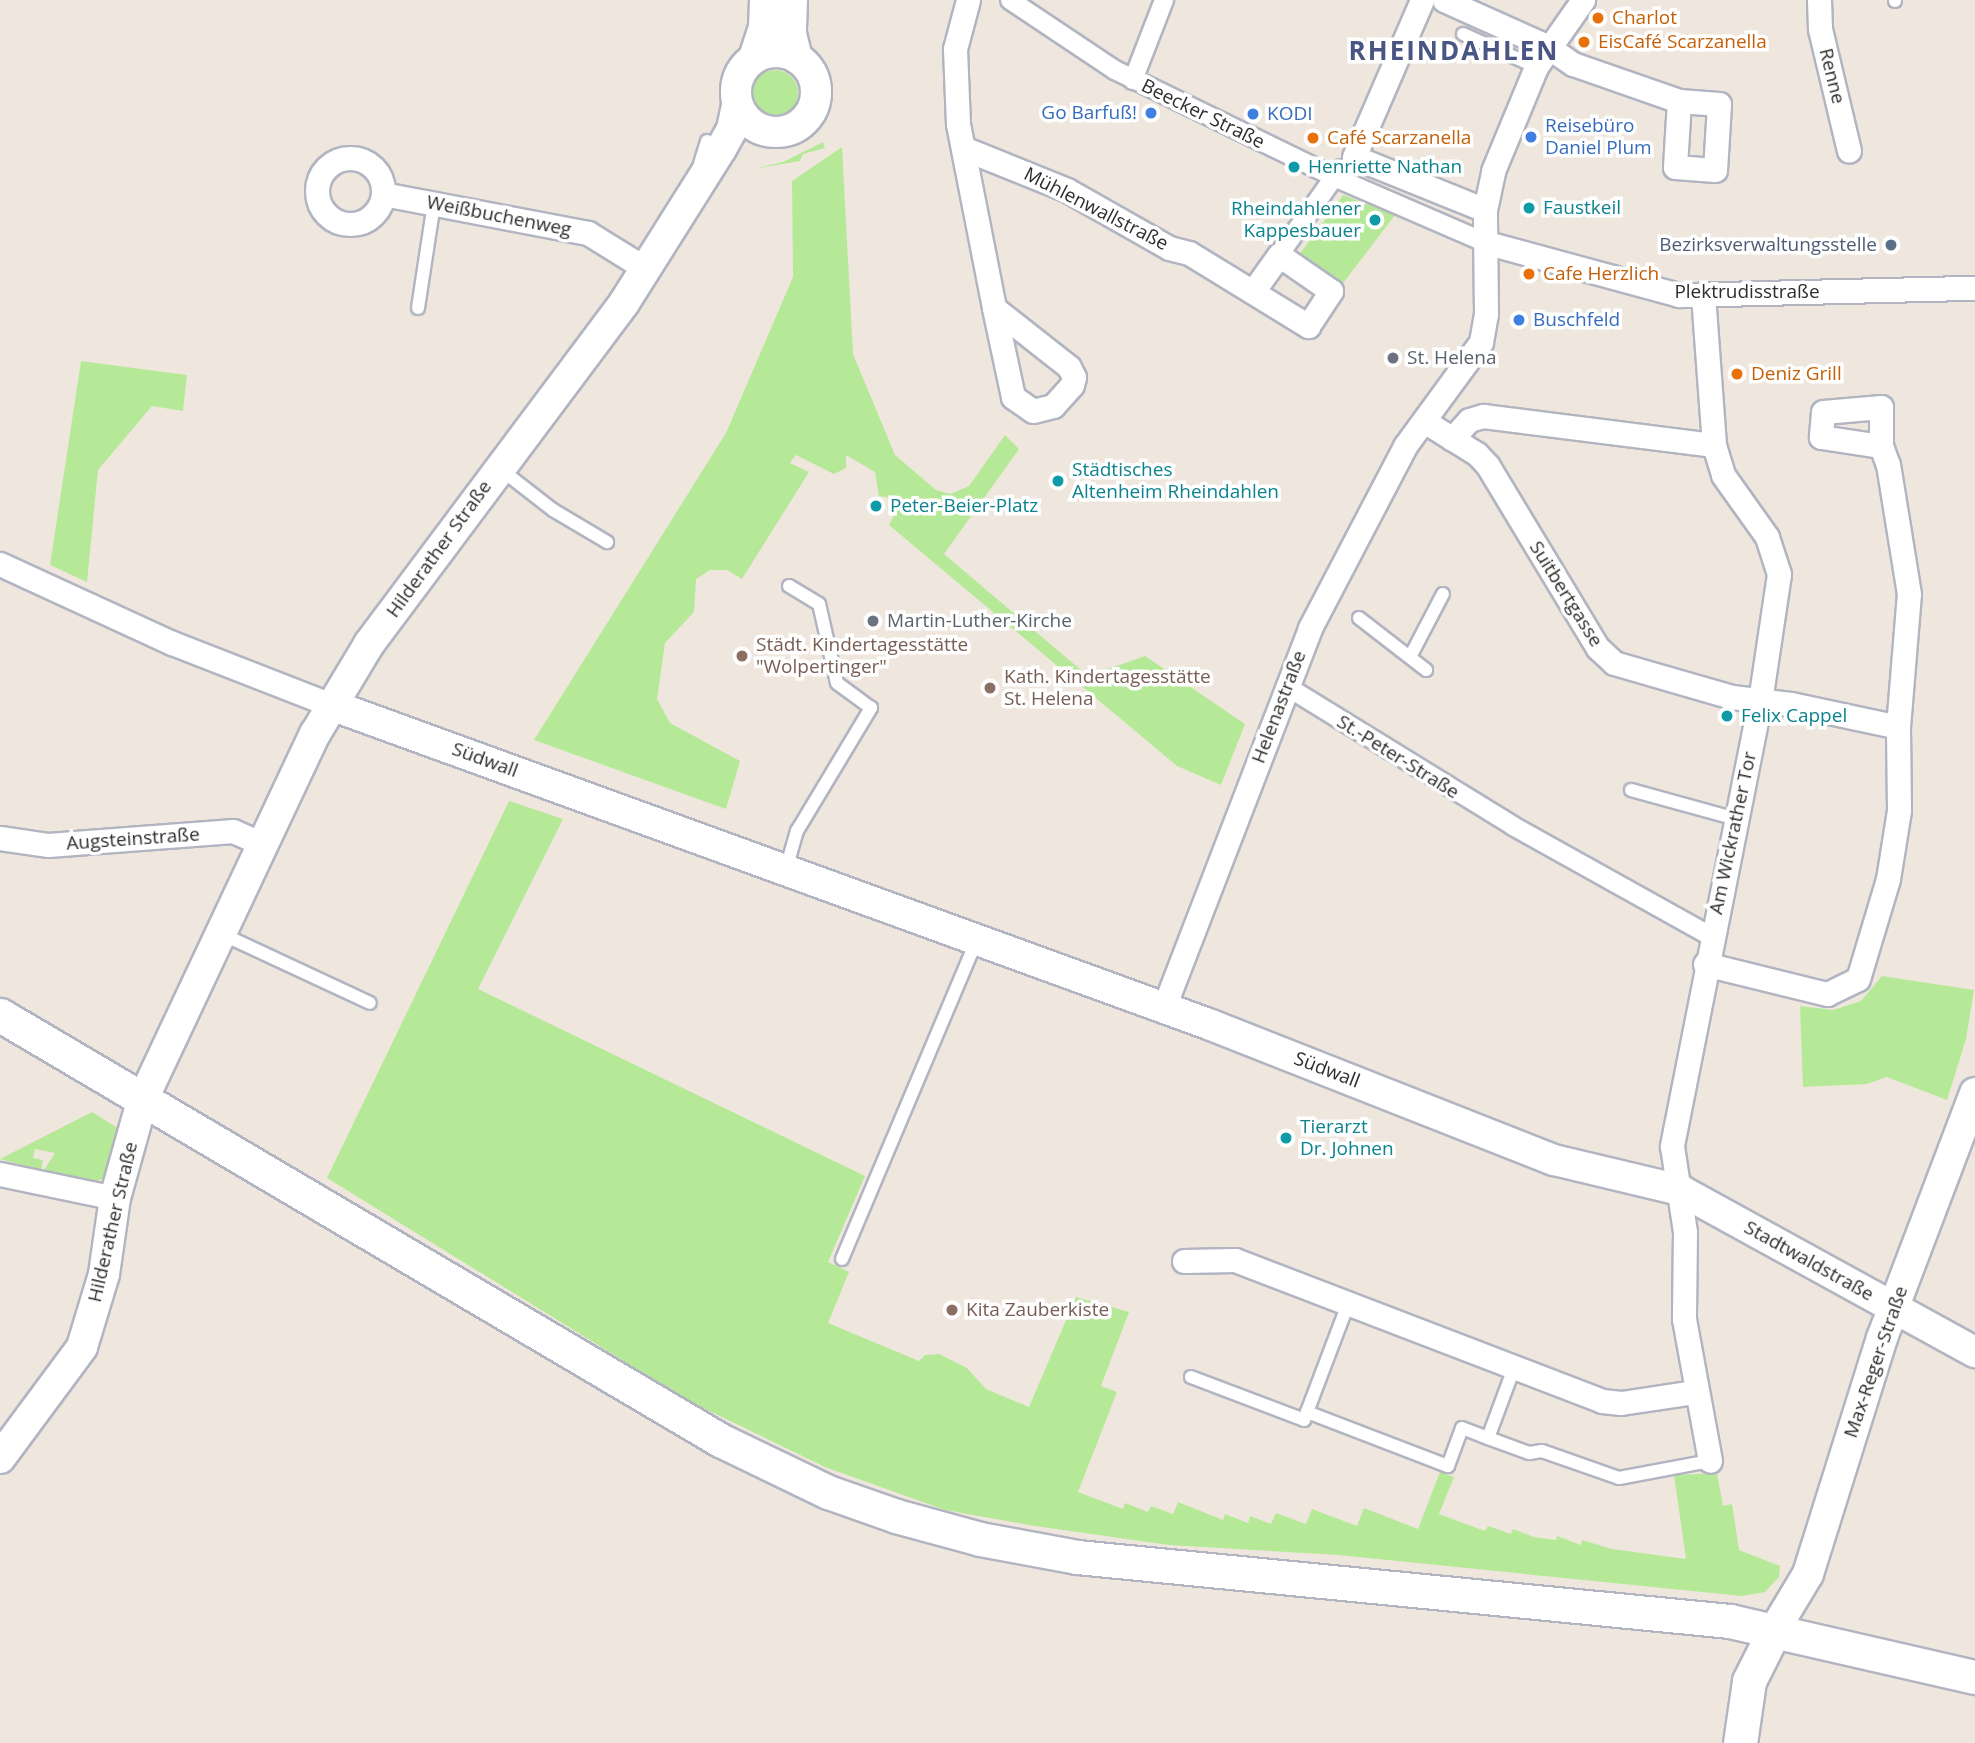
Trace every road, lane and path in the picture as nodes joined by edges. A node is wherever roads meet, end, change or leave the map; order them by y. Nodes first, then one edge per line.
1 (765, 0) edge
2 (968, 0) edge
3 (1010, 0) edge
4 (1164, 0) edge
5 (1422, 0) edge
6 (1444, 0) edge
7 (1583, 0) edge
8 (1819, 0) edge
9 (797, 33) edge
10 (1463, 34) dead end
11 (1547, 47) junction
12 (754, 58) junction
13 (1536, 67) junction
14 (1133, 80) junction
15 (1679, 101) dead end
16 (737, 105) junction
17 (774, 133) junction
18 (707, 141) dead end
19 (963, 148) junction
20 (1849, 151) dead end
21 (1337, 173) junction
22 (700, 183) junction
23 (383, 194) dead end
24 (434, 204) junction
25 (1485, 210) junction
26 (1485, 242) junction
27 (1279, 255) junction
28 (646, 269) junction
29 (1975, 288) edge
30 (1254, 290) junction
31 (1703, 295) junction
32 (418, 308) dead end
33 (993, 308) dead end
34 (1424, 421) junction
35 (1452, 439) junction
36 (1714, 445) junction
37 (1881, 446) dead end
38 (499, 468) junction
39 (607, 542) dead end
40 (0, 564) edge
41 (789, 586) dead end
42 (1443, 594) dead end
43 (1359, 618) dead end
44 (1410, 657) junction
45 (1426, 670) dead end
46 (1286, 686) junction
47 (1760, 702) junction
48 (331, 705) junction
49 (1898, 726) junction
50 (1631, 790) dead end
51 (1736, 818) junction
52 (0, 838) edge
53 (264, 845) junction
54 (786, 869) junction
55 (222, 934) junction
56 (1711, 936) junction
57 (977, 940) junction
58 (1705, 964) junction
59 (370, 1003) dead end
60 (1164, 1007) junction
61 (0, 1014) edge
62 (1975, 1093) edge
63 (142, 1101) junction
64 (0, 1174) edge
65 (1680, 1190) junction
66 (115, 1198) junction
67 (842, 1259) dead end
68 (1184, 1261) dead end
69 (1348, 1304) junction
70 (1893, 1308) junction
71 (1975, 1352) edge
72 (1514, 1368) junction
73 (1191, 1377) dead end
74 (1695, 1392) junction
75 (1307, 1412) junction
76 (1488, 1438) junction
77 (0, 1458) edge
78 (1710, 1461) joint
79 (1775, 1629) junction
80 (1975, 1676) edge
81 (1740, 1743) edge

1 - 12 street
2 - 19 street
3 - 14 street, Beecker Straße
4 - 14 street
5 - 25 street
6 - 11 street
7 - 11 street, Helenastraße
8 - 20 street, Renne
9 - 12 street
9 - 17 street, Hilderather Straße
10 - 13 lane
11 - 13 street, Helenastraße
11 - 15 street
12 - 16 street, Hilderather Straße
13 - 25 street, Helenastraße
14 - 21 street, Beecker Straße
16 - 17 street
16 - 22 street, Hilderather Straße
17 - 22 street, Hilderather Straße
18 - 22 lane
19 - 30 street, Mühlenwallstraße
19 - 33 street
21 - 26 street, Beecker Straße
21 - 27 street
22 - 28 street, Hilderather Straße
23 - 24 street, Weißbuchenweg
24 - 28 street, Weißbuchenweg
24 - 32 lane
25 - 26 street, Helenastraße
26 - 31 street, Plektrudisstraße
26 - 34 street, Helenastraße
27 - 30 street
27 - 30 street, Mühlenwallstraße
28 - 38 street, Hilderather Straße
29 - 31 street, Plektrudisstraße
31 - 36 street, Am Wickrather Tor
34 - 35 street, Suitbertgasse
34 - 46 street, Helenastraße
35 - 36 street
35 - 47 street, Suitbertgasse
36 - 47 street, Am Wickrather Tor
37 - 49 street
38 - 39 lane
38 - 48 street, Hilderather Straße
40 - 48 street, Südwall
41 - 54 lane
42 - 44 lane
43 - 44 lane
44 - 45 lane
46 - 56 street, St.-Peter-Straße
46 - 60 street, Helenastraße
47 - 49 street
47 - 51 street, Am Wickrather Tor
48 - 53 street, Hilderather Straße
48 - 54 street, Südwall
49 - 58 street
50 - 51 lane
51 - 56 street, Am Wickrather Tor
52 - 53 street, Augsteinstraße
53 - 55 street, Hilderather Straße
54 - 57 street, Südwall
55 - 59 lane
55 - 63 street, Hilderather Straße
56 - 58 street, Am Wickrather Tor
57 - 60 street, Südwall
57 - 67 lane
58 - 65 street, Am Wickrather Tor
60 - 65 street, Südwall
61 - 63 main road
62 - 70 street, Max-Reger-Straße
63 - 66 street, Hilderather Straße
63 - 79 main road
64 - 66 street
65 - 70 street, Stadtwaldstraße
65 - 74 street, Am Wickrather Tor
66 - 77 street, Hilderather Straße
68 - 69 street
69 - 72 street
69 - 75 lane
70 - 71 street, Stadtwaldstraße
70 - 79 street, Max-Reger-Straße
72 - 74 street
72 - 76 lane
73 - 75 lane
74 - 78 street, Am Wickrather Tor
75 - 76 lane
76 - 78 lane
79 - 80 main road
79 - 81 main road

